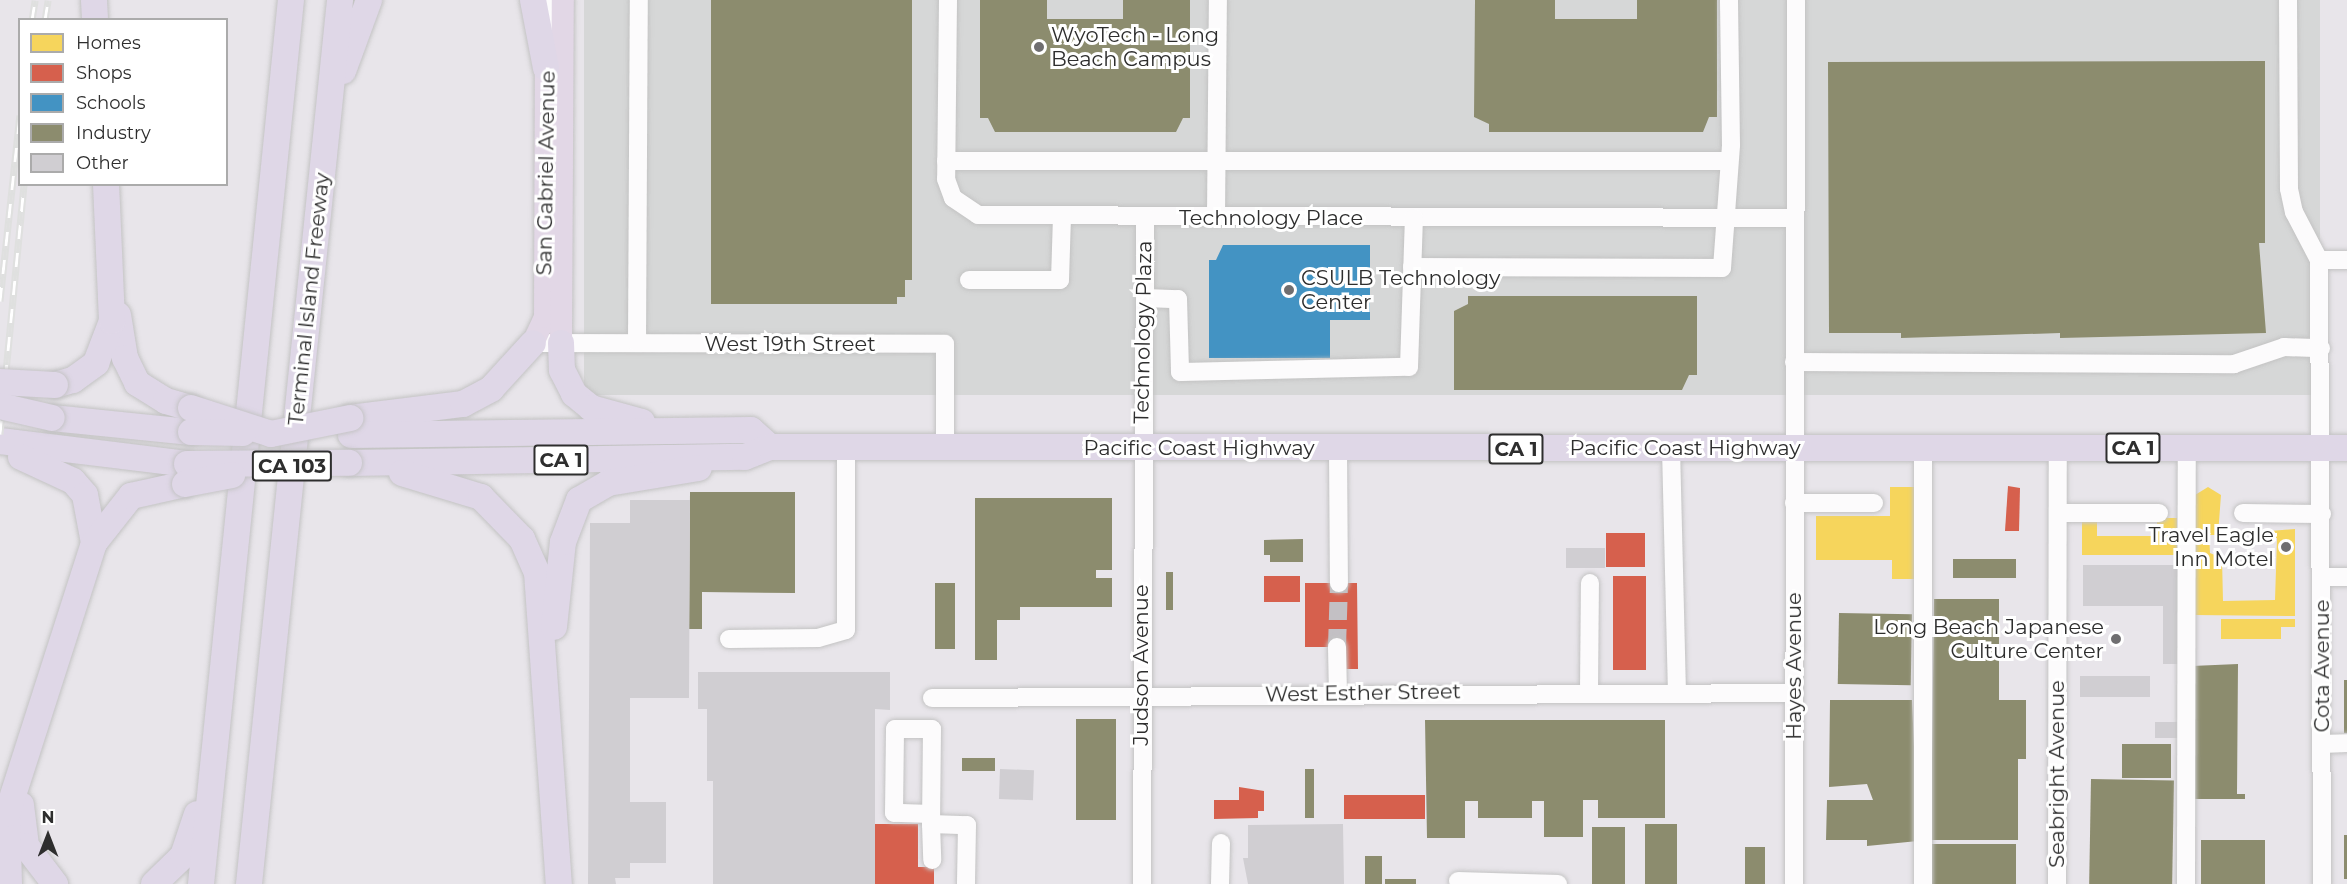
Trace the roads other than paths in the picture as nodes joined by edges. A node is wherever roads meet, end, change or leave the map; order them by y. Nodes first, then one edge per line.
1 (279, 0) edge
2 (291, 0) edge
3 (340, 0) edge
4 (369, 0) edge
5 (533, 0) edge
6 (550, 0) edge
7 (563, 0) edge
8 (639, 0) edge
9 (948, 0) edge
10 (1218, 0) edge
11 (1730, 0) edge
12 (1796, 0) edge
13 (2288, 0) edge
14 (546, 68) junction
15 (280, 82) junction
16 (330, 108) junction
17 (946, 161) junction
18 (1216, 161) junction
19 (1726, 161) junction
20 (106, 186) edge
21 (1062, 217) junction
22 (1144, 217) junction
23 (1216, 217) junction
24 (1414, 218) junction
25 (1795, 218) junction
26 (1725, 219) junction
27 (2319, 260) junction
28 (2347, 260) edge
29 (1412, 267) junction
30 (969, 280) dead end
31 (1144, 298) junction
32 (114, 303) junction
33 (533, 343) junction
34 (561, 343) junction
35 (637, 344) junction
36 (2320, 348) junction
37 (1794, 362) junction
38 (0, 382) edge
39 (0, 406) edge
40 (191, 420) junction
41 (351, 426) junction
42 (681, 431) junction
43 (0, 441) edge
44 (770, 447) junction
45 (846, 447) junction
46 (945, 447) junction
47 (1142, 447) junction
48 (2058, 447) junction
49 (0, 448) edge
50 (1671, 448) junction
51 (1794, 448) junction
52 (1923, 448) junction
53 (2187, 448) junction
54 (2335, 448) edge
55 (1338, 449) junction
56 (745, 457) junction
57 (49, 459) junction
58 (349, 463) junction
59 (186, 474) junction
60 (1794, 503) junction
61 (1874, 503) dead end
62 (2058, 513) junction
63 (2159, 513) dead end
64 (2243, 513) dead end
65 (2322, 514) junction
66 (94, 543) junction
67 (2322, 577) junction
68 (2347, 577) edge
69 (1339, 583) tunnel mouth
70 (1590, 584) dead end
71 (729, 639) dead end
72 (1337, 647) tunnel mouth
73 (546, 675) junction
74 (1589, 691) junction
75 (1677, 692) junction
76 (1338, 693) junction
77 (1794, 693) junction
78 (1140, 695) junction
79 (932, 698) dead end
80 (2347, 743) edge
81 (2322, 744) junction
82 (213, 765) junction
83 (19, 781) junction
84 (931, 819) junction
85 (258, 824) junction
86 (1221, 843) dead end
87 (932, 860) dead end
88 (1458, 881) dead end
89 (9, 884) edge
90 (55, 884) edge
91 (154, 884) edge
92 (201, 884) edge
93 (249, 884) edge
94 (263, 884) edge
95 (558, 884) edge
96 (966, 884) edge
97 (1142, 884) edge
98 (1220, 884) edge
99 (1558, 884) edge
100 (1794, 884) edge
101 (1923, 884) edge
102 (2057, 884) edge
103 (2186, 884) edge
104 (2322, 884) edge

1 - 15 highway
2 - 15 highway
3 - 16 highway, Terminal Island Freeway
4 - 16 highway
5 - 14 highway
6 - 14 street, San Gabriel Avenue
7 - 34 main road, San Gabriel Avenue
8 - 35 street
9 - 17 street, Technology Place
10 - 18 street
11 - 19 street
12 - 25 street, Hayes Avenue
13 - 27 street
14 - 33 main road, San Gabriel Avenue
15 - 82 highway, CA 103
16 - 85 highway, Terminal Island Freeway / CA 103
17 - 18 street
17 - 21 street, Technology Place
18 - 19 street
18 - 23 street
19 - 26 street
20 - 32 highway
21 - 22 street, Technology Place
21 - 30 street
22 - 23 street, Technology Place
22 - 31 street, Technology Plaza
23 - 24 street, Technology Place
24 - 26 street, Technology Place
24 - 29 street
25 - 26 street, Technology Place
25 - 37 street, Hayes Avenue
26 - 29 street
27 - 28 street
27 - 36 street, Cota Avenue
29 - 31 street
31 - 47 street, Technology Plaza
32 - 38 highway, bridge
32 - 40 highway
33 - 34 street, West 19th Street
33 - 41 highway
34 - 35 street, West 19th Street
34 - 42 highway
35 - 46 street, West 19th Street
36 - 37 street
36 - 54 street, Cota Avenue
37 - 51 street, Hayes Avenue
39 - 40 highway, CA 1, bridge
40 - 41 highway, CA 1, bridge
41 - 42 highway, CA 1
42 - 44 highway, CA 1
43 - 57 highway, Pacific Coast Highway / CA 1
44 - 45 highway, Pacific Coast Highway / CA 1
44 - 56 highway, Pacific Coast Highway / CA 1
45 - 46 highway, Pacific Coast Highway / CA 1
45 - 71 street
46 - 47 highway, Pacific Coast Highway / CA 1
47 - 55 highway, Pacific Coast Highway / CA 1
47 - 78 street, Judson Avenue
48 - 52 highway, Pacific Coast Highway / CA 1
48 - 53 highway, Pacific Coast Highway / CA 1
48 - 62 street, Seabright Avenue
49 - 57 highway
50 - 51 highway, Pacific Coast Highway / CA 1
50 - 55 highway, Pacific Coast Highway / CA 1
50 - 75 street
51 - 52 highway, Pacific Coast Highway / CA 1
51 - 60 street, Hayes Avenue
52 - 101 street
53 - 54 highway, Pacific Coast Highway / CA 1
53 - 103 street
54 - 65 street, Cota Avenue
55 - 69 street
56 - 58 highway, Pacific Coast Highway / CA 1
56 - 73 highway
57 - 59 highway, Pacific Coast Highway / CA 1
57 - 66 highway
58 - 59 highway, Pacific Coast Highway / CA 1, bridge
58 - 73 highway
59 - 66 highway
60 - 61 street
60 - 77 street, Hayes Avenue
62 - 63 street
62 - 102 street, Seabright Avenue
64 - 65 street
65 - 67 street, Cota Avenue
66 - 83 highway
67 - 68 street
67 - 81 street, Cota Avenue
70 - 74 street
72 - 76 street
73 - 95 highway
74 - 75 street, West Esther Street
74 - 76 street, West Esther Street
75 - 77 street, West Esther Street
76 - 78 street, West Esther Street
77 - 100 street, Hayes Avenue
78 - 79 street, West Esther Street
78 - 97 street, Judson Avenue
80 - 81 street
81 - 104 street, Cota Avenue
82 - 91 highway
82 - 92 highway, CA 103
83 - 89 highway
83 - 90 highway
84 - 84 street
84 - 87 street
84 - 96 street
85 - 93 highway, Terminal Island Freeway / CA 103
85 - 94 highway
86 - 98 street
88 - 99 street

